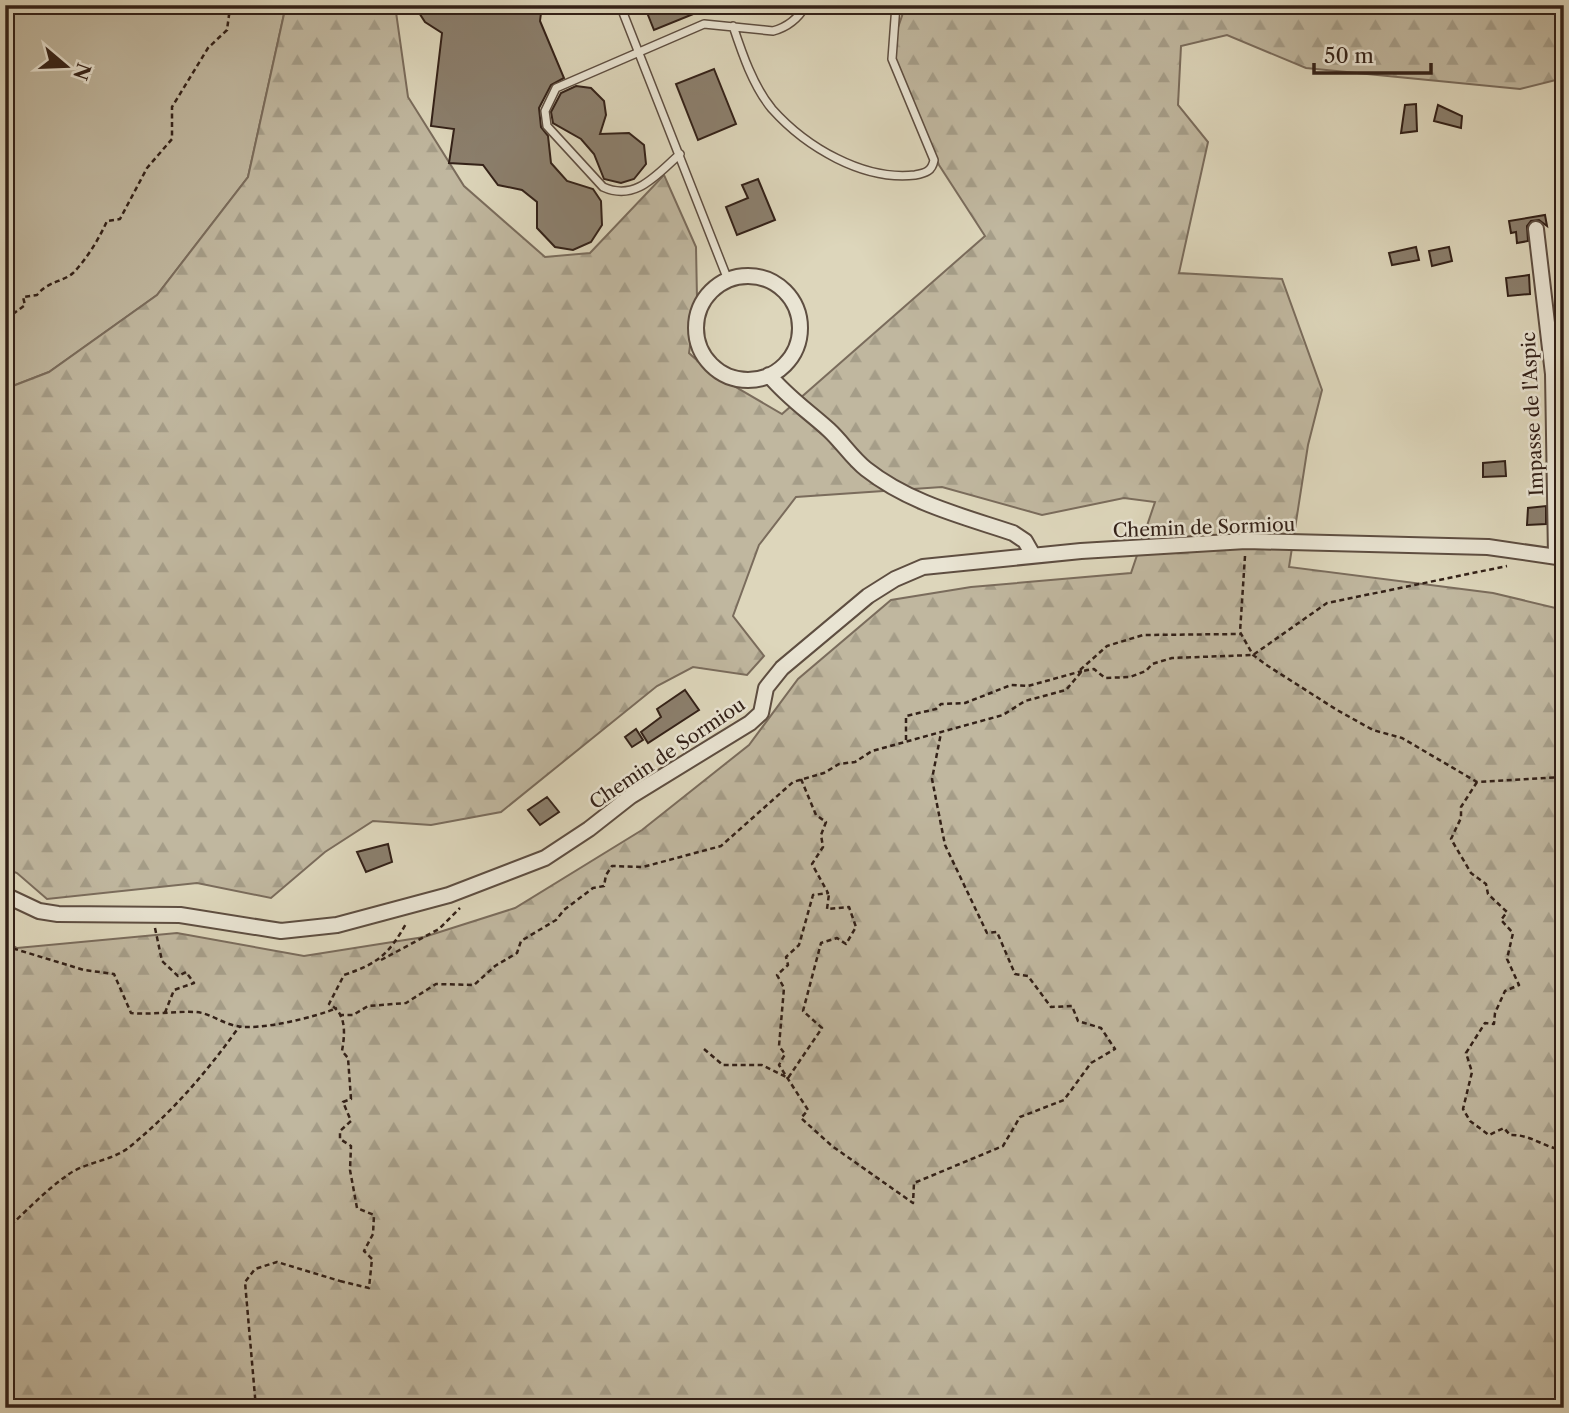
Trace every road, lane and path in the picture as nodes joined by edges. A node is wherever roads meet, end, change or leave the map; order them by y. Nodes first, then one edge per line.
1 (234, 5) edge
2 (620, 5) edge
3 (806, 5) edge
4 (896, 5) edge
5 (733, 26) junction
6 (638, 52) junction
7 (680, 154) junction
8 (1536, 229) dead end
9 (728, 280) junction
10 (5, 311) edge
11 (1558, 374) edge
12 (769, 375) junction
13 (1246, 541) junction
14 (1034, 555) junction
15 (1560, 557) edge
16 (1516, 564) dead end
17 (1241, 634) dead end
18 (1253, 655) junction
19 (1081, 671) junction
20 (941, 732) junction
21 (906, 740) junction
22 (1564, 777) edge
23 (801, 779) junction
24 (1477, 782) junction
25 (829, 894) dead end
26 (5, 895) edge
27 (465, 902) dead end
28 (417, 905) junction
29 (154, 927) dead end
30 (5, 946) edge
31 (375, 963) dead end
32 (337, 1008) junction
33 (164, 1015) dead end
34 (339, 1015) junction
35 (239, 1027) junction
36 (704, 1049) dead end
37 (788, 1078) junction
38 (1564, 1150) edge
39 (5, 1231) edge
40 (256, 1408) edge

1 - 10 path
2 - 6 lane
3 - 5 lane
4 - 5 lane
5 - 6 lane
6 - 7 lane
6 - 7 lane
7 - 9 lane
8 - 11 street, Impasse de l'Aspic
9 - 12 street
9 - 12 street
11 - 15 street, Impasse de l'Aspic
12 - 14 street
13 - 14 street, Chemin de Sormiou
13 - 15 street, Chemin de Sormiou
13 - 18 path
14 - 28 street, Chemin de Sormiou
16 - 18 path
17 - 19 path
18 - 19 path
18 - 24 path
19 - 20 path
19 - 21 path
20 - 21 path
20 - 37 path
21 - 23 path
22 - 24 path
23 - 34 path
23 - 37 path
24 - 38 path
25 - 37 path
26 - 28 street, Chemin de Sormiou
27 - 31 path
28 - 32 path
29 - 33 path
30 - 35 path
32 - 34 path
32 - 35 path
34 - 40 path
35 - 39 path
36 - 37 path

